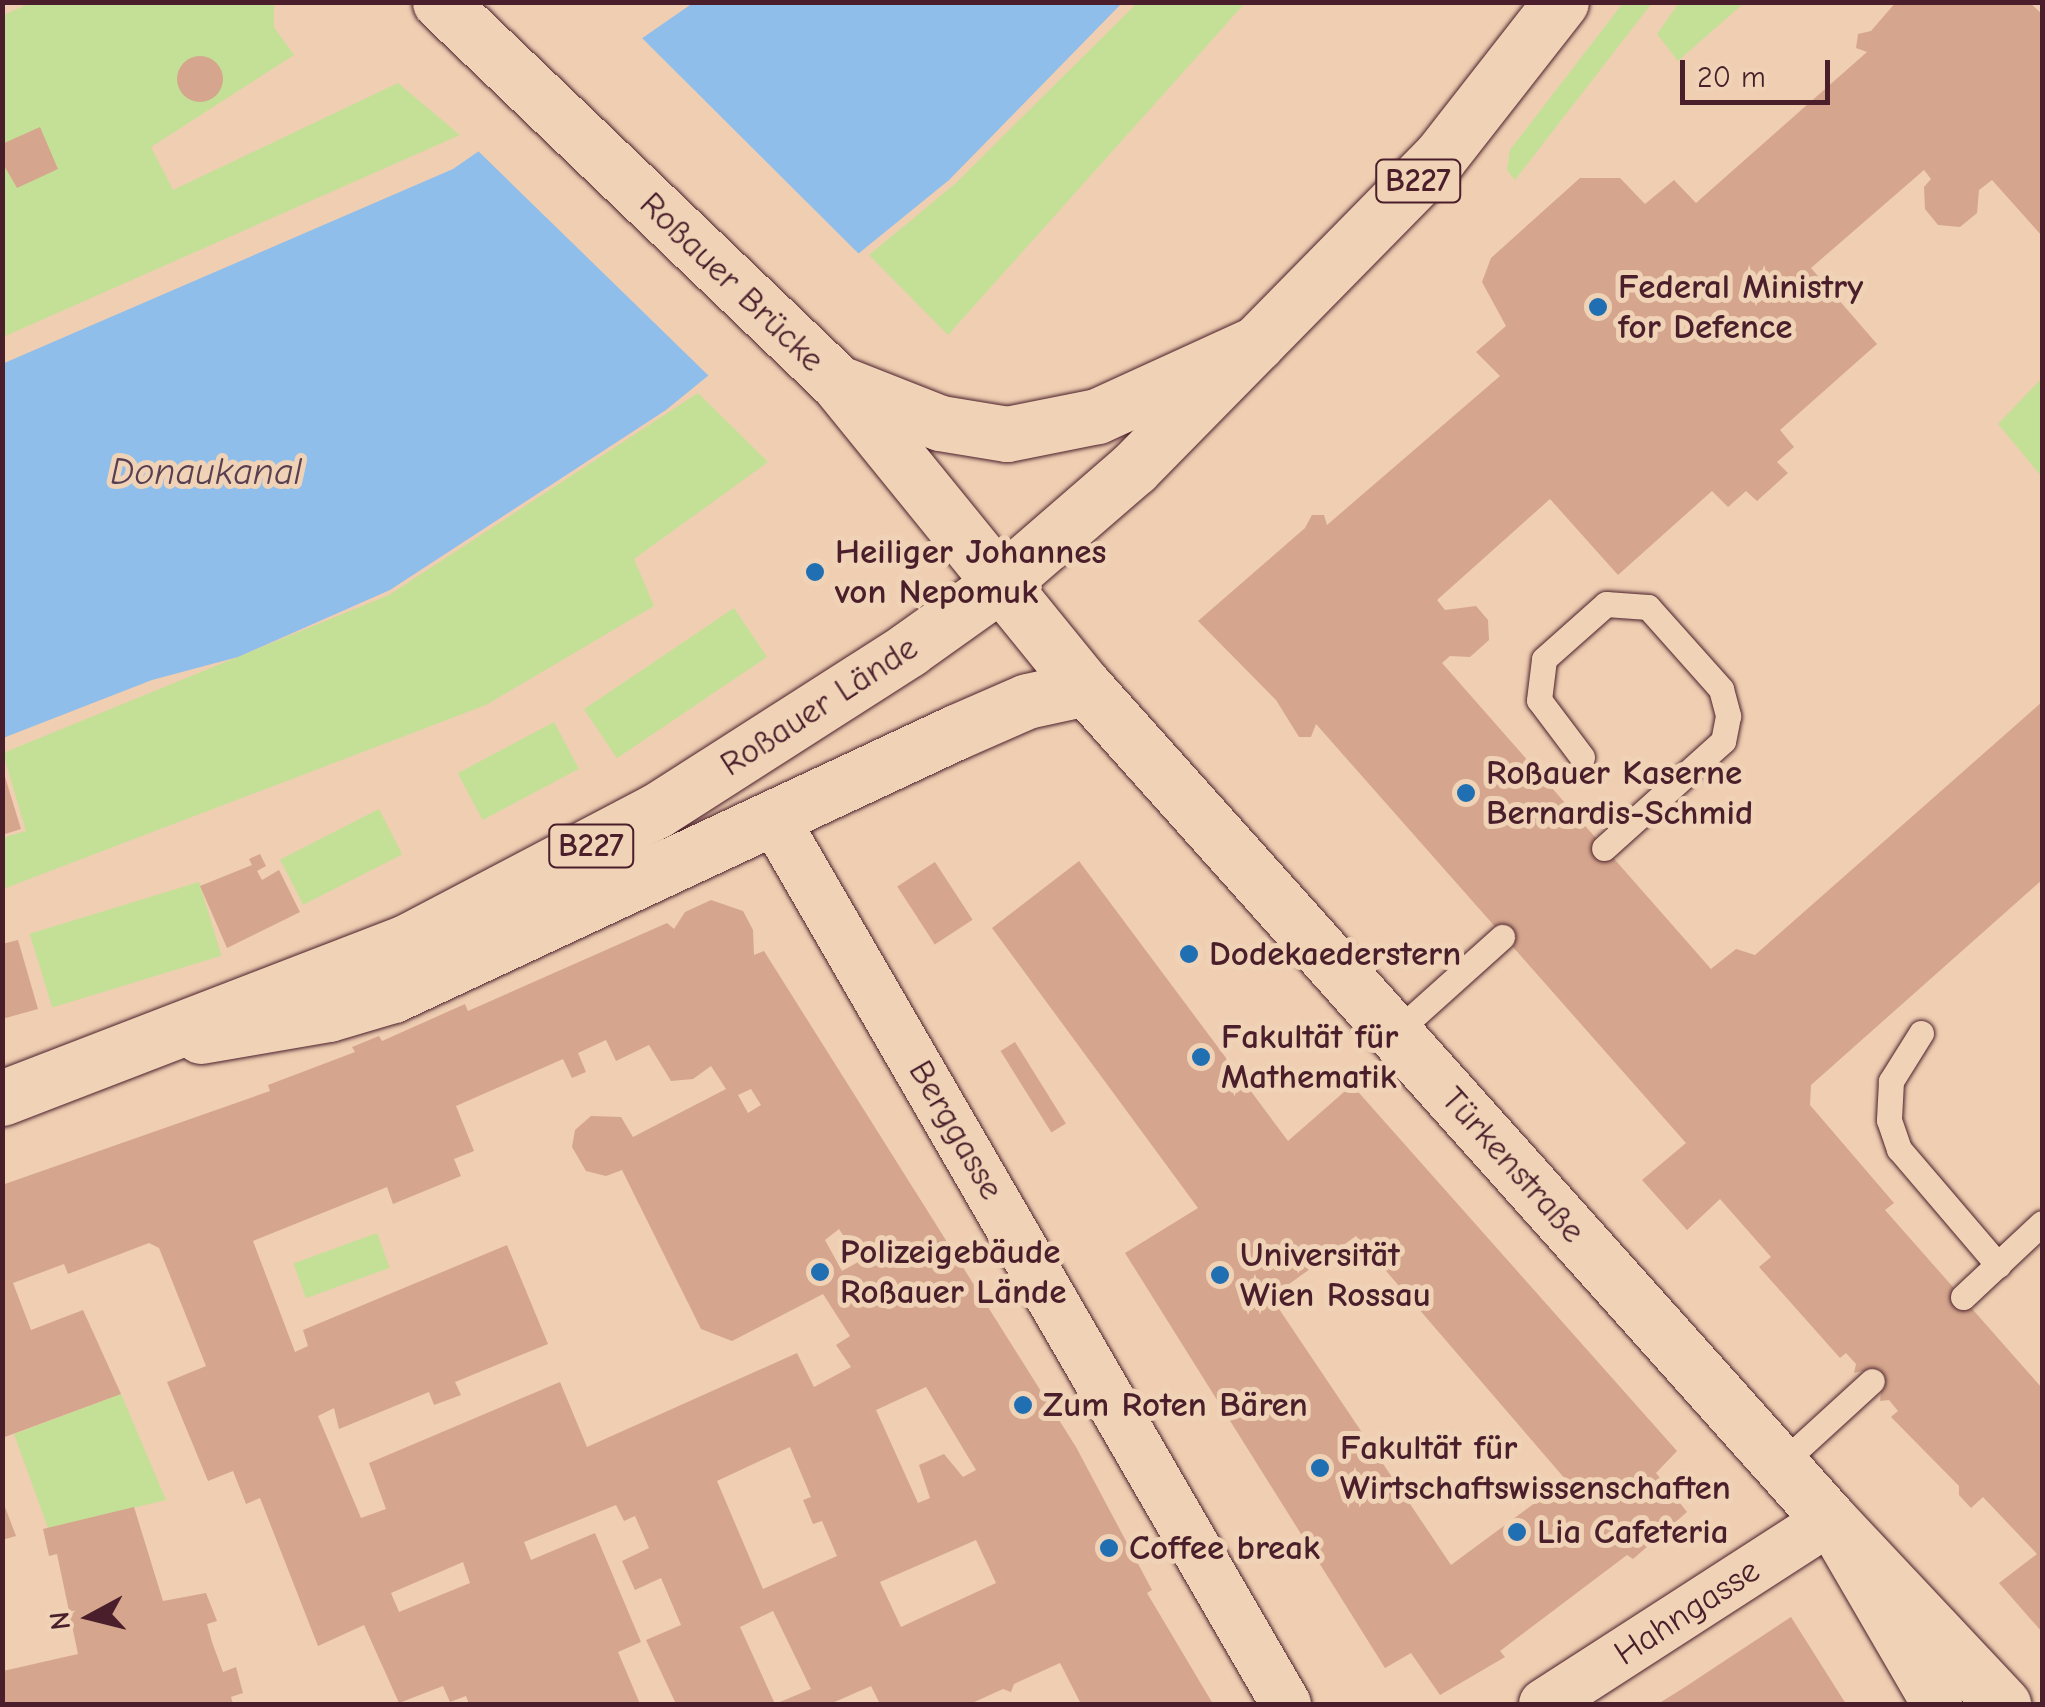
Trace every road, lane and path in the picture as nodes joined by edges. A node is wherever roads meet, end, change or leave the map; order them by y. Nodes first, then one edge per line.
1 (440, 2) edge
2 (1561, 2) edge
3 (1258, 343) junction
4 (905, 430) junction
5 (1000, 584) junction
6 (1086, 688) junction
7 (1582, 757) dead end
8 (773, 817) junction
9 (1604, 848) dead end
10 (1502, 937) dead end
11 (1395, 1033) junction
12 (1922, 1033) dead end
13 (150, 1046) junction
14 (2, 1098) edge
15 (2042, 1223) edge
16 (1998, 1265) junction
17 (1963, 1297) dead end
18 (1872, 1381) dead end
19 (1781, 1464) junction
20 (1830, 1520) junction
21 (1286, 1704) edge
22 (1544, 1704) edge
23 (1937, 1704) edge
24 (2003, 1704) edge

1 - 4 main road, Roßauer Brücke
2 - 3 main road, Roßauer Lände / B227
3 - 4 main road, B227
3 - 5 main road, Roßauer Lände / B227
4 - 5 main road
5 - 6 main road, Türkenstraße
5 - 13 main road, Roßauer Lände / B227
6 - 8 main road
6 - 11 main road, Türkenstraße
7 - 9 lane
8 - 13 main road
8 - 21 street, Berggasse
10 - 11 lane
11 - 19 main road, Türkenstraße
12 - 16 lane
13 - 14 main road, Roßauer Lände / B227
15 - 16 lane
16 - 17 lane
18 - 19 lane
19 - 20 main road, Türkenstraße
20 - 22 street, Hahngasse
20 - 23 street, Türkenstraße
20 - 24 main road, Türkenstraße

